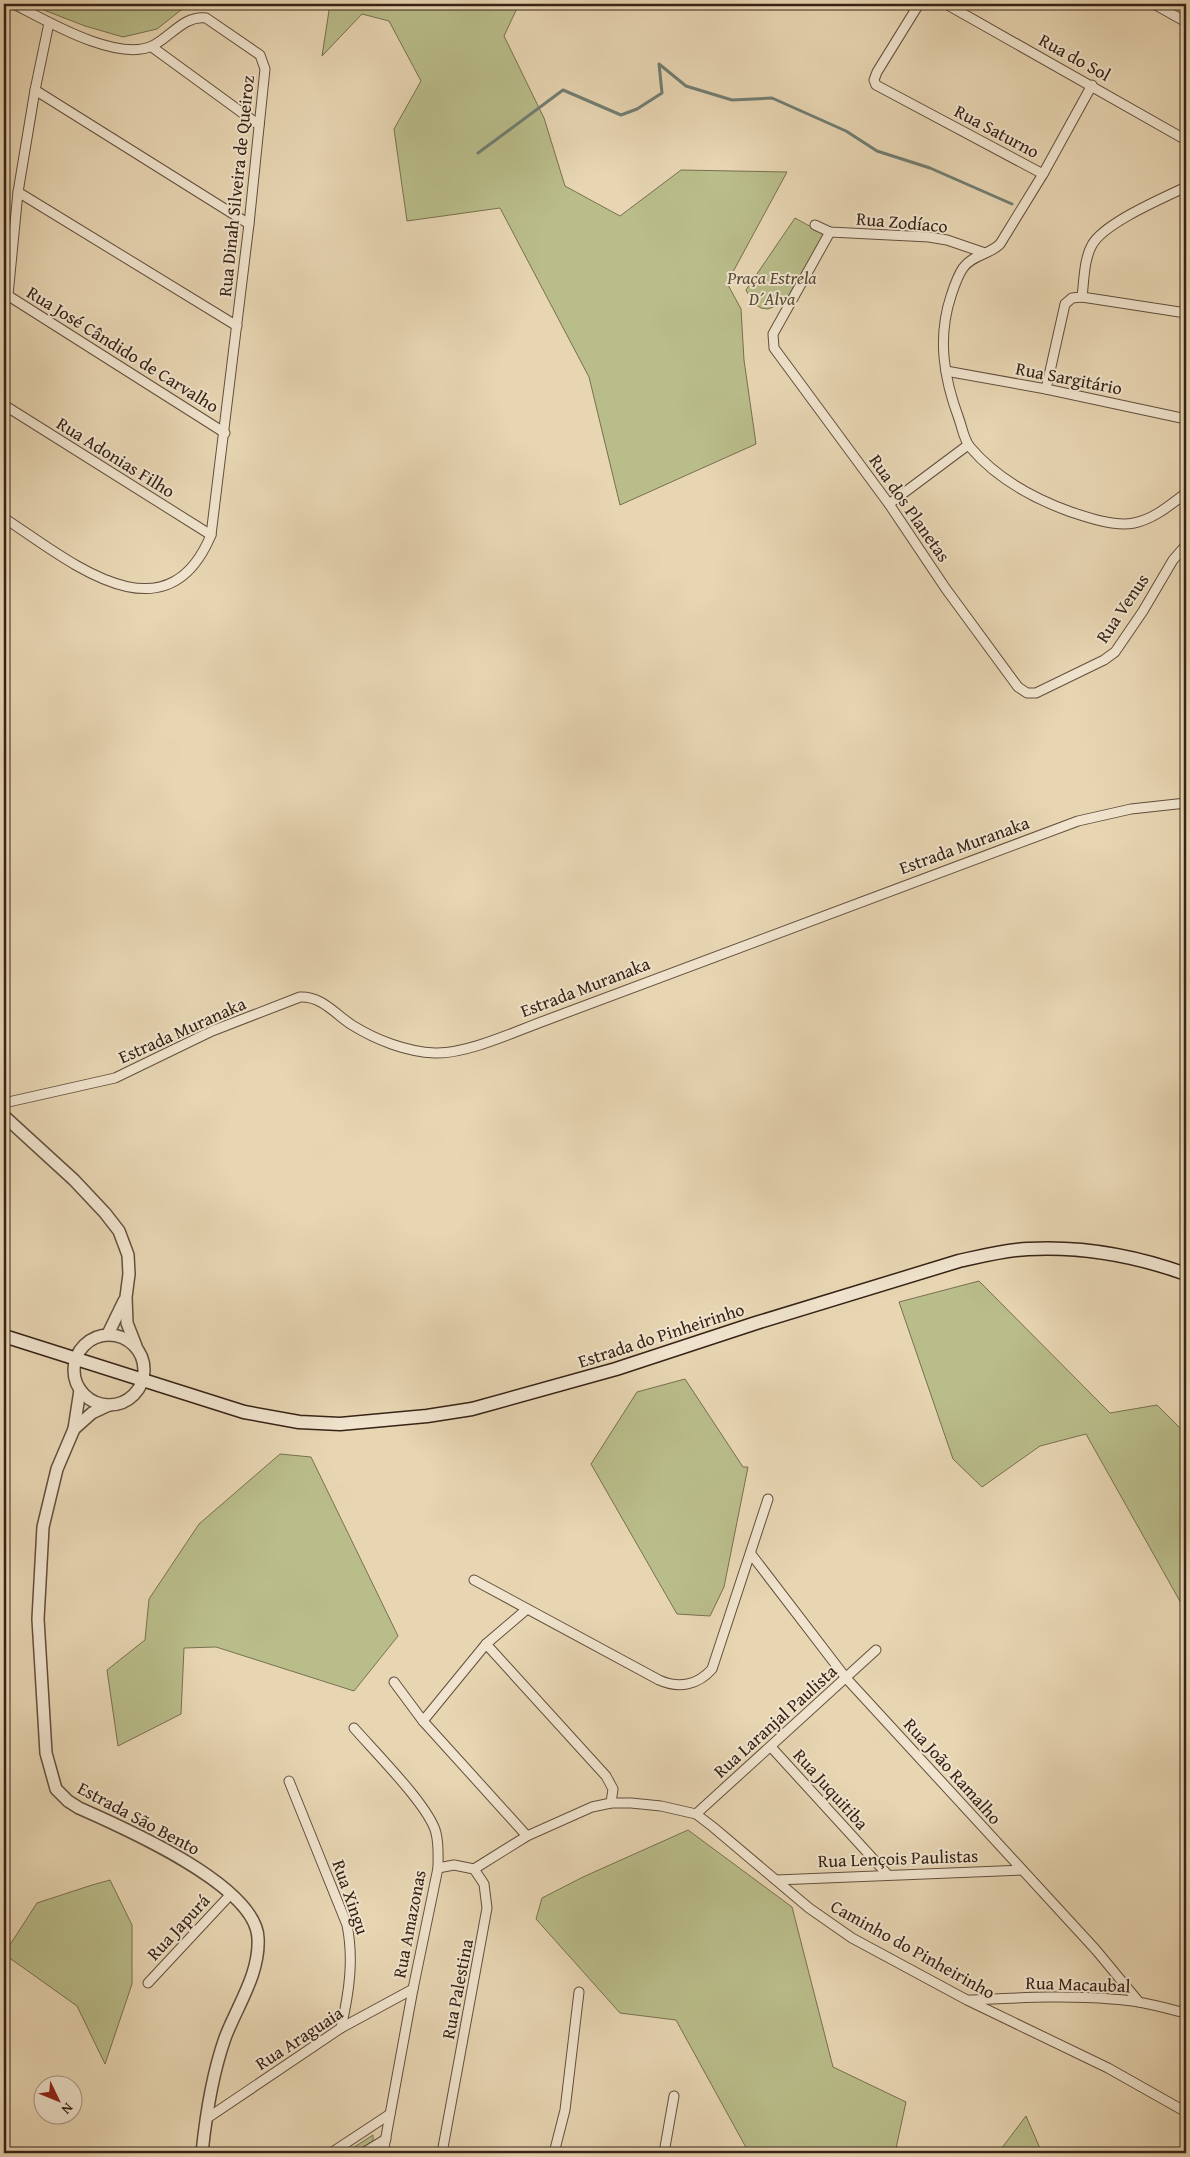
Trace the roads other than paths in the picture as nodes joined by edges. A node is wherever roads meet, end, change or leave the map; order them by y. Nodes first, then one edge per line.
1 (14, 4) edge
2 (919, 4) edge
3 (946, 4) edge
4 (1154, 4) edge
5 (1186, 22) edge
6 (49, 23) junction
7 (152, 46) junction
8 (1092, 85) junction
9 (35, 90) junction
10 (259, 125) junction
11 (1186, 140) edge
12 (1043, 174) junction
13 (1186, 187) edge
14 (18, 192) junction
15 (249, 224) junction
16 (815, 225) dead end
17 (830, 232) junction
18 (985, 253) junction
19 (6, 294) edge
20 (1082, 297) junction
21 (1186, 313) edge
22 (237, 326) junction
23 (946, 371) junction
24 (1046, 389) junction
25 (4, 405) edge
26 (1186, 419) edge
27 (225, 432) junction
28 (968, 445) junction
29 (1186, 493) edge
30 (889, 504) junction
31 (4, 518) edge
32 (211, 536) junction
33 (1186, 545) edge
34 (1018, 688) joint
35 (1186, 804) edge
36 (4, 1103) edge
37 (4, 1116) edge
38 (1186, 1274) edge
39 (126, 1297) junction
40 (108, 1334) junction
41 (4, 1336) edge
42 (136, 1346) junction
43 (76, 1357) junction
44 (143, 1380) junction
45 (80, 1390) junction
46 (109, 1405) junction
47 (74, 1429) junction
48 (768, 1499) dead end
49 (751, 1554) junction
50 (474, 1580) dead end
51 (527, 1609) junction
52 (486, 1644) junction
53 (876, 1650) dead end
54 (846, 1678) junction
55 (394, 1682) dead end
56 (423, 1721) junction
57 (354, 1728) dead end
58 (771, 1747) junction
59 (289, 1781) dead end
60 (611, 1803) junction
61 (696, 1814) junction
62 (527, 1836) junction
63 (438, 1868) junction
64 (474, 1869) junction
65 (1022, 1870) junction
66 (886, 1874) junction
67 (776, 1880) junction
68 (231, 1894) junction
69 (148, 1983) dead end
70 (413, 1989) junction
71 (579, 1992) dead end
72 (967, 2000) junction
73 (1139, 2002) junction
74 (1186, 2012) edge
75 (341, 2028) junction
76 (674, 2096) dead end
77 (1186, 2112) edge
78 (390, 2114) junction
79 (206, 2119) junction
80 (386, 2139) junction
81 (202, 2153) edge
82 (331, 2153) edge
83 (363, 2153) edge
84 (384, 2153) edge
85 (442, 2153) edge
86 (554, 2153) edge
87 (664, 2153) edge

1 - 6 street, Rua Dinah Silveira de Queiroz
2 - 12 street, Rua Saturno
3 - 8 street, Rua do Sol
4 - 5 street
6 - 7 street, Rua Dinah Silveira de Queiroz
6 - 9 street
7 - 10 street
7 - 10 street, Rua Dinah Silveira de Queiroz
8 - 11 street, Rua do Sol
8 - 12 street
9 - 14 street
9 - 15 street
10 - 15 street, Rua Dinah Silveira de Queiroz
12 - 18 street, Rua Saturno
13 - 20 street
14 - 19 street
14 - 22 street
15 - 22 street, Rua Dinah Silveira de Queiroz
16 - 17 street, Rua Zodíaco
17 - 18 street, Rua Zodíaco
17 - 30 street, Rua dos Planetas
18 - 23 street, Rua Saturno
19 - 27 street, Rua José Cândido de Carvalho
20 - 21 street
20 - 24 street
22 - 27 street, Rua Dinah Silveira de Queiroz
23 - 24 street, Rua Sargitário
23 - 28 street, Rua Saturno
24 - 26 street, Rua Sargitário
25 - 32 street, Rua Adonias Filho
27 - 32 street, Rua Dinah Silveira de Queiroz
28 - 29 street
28 - 30 street
30 - 34 street, Rua dos Planetas
31 - 32 street
33 - 34 street, Rua Venus
35 - 36 street, Estrada Muranaka
37 - 39 street
38 - 44 main road, Estrada do Pinheirinho
39 - 40 street
39 - 42 street
40 - 42 street
40 - 43 street
41 - 43 main road, Estrada do Pinheirinho
42 - 44 street
43 - 44 main road, Estrada do Pinheirinho
43 - 45 street
44 - 46 street
45 - 46 street
45 - 47 street, Estrada São Bento
46 - 47 street, Estrada São Bento
47 - 68 street, Estrada São Bento
48 - 49 street
49 - 51 street
49 - 54 street, Rua João Ramalho
50 - 51 street
51 - 52 street
52 - 56 street
52 - 60 street
53 - 54 street, Rua Laranjal Paulista
54 - 58 street, Rua Laranjal Paulista
54 - 65 street, Rua João Ramalho
55 - 56 street
56 - 62 street
57 - 63 street, Rua Amazonas
58 - 61 street, Rua Laranjal Paulista
58 - 66 street, Rua Juquitiba
59 - 75 street, Rua Xingu
60 - 61 street, Caminho do Pinheirinho
60 - 62 street, Caminho do Pinheirinho
61 - 67 street, Caminho do Pinheirinho
62 - 64 street, Caminho do Pinheirinho
63 - 64 street
63 - 70 street, Rua Amazonas
64 - 85 street, Rua Palestina
65 - 66 street, Rua Lençois Paulistas
65 - 73 street, Rua João Ramalho
66 - 67 street, Rua Lençois Paulistas
67 - 72 street, Caminho do Pinheirinho
68 - 69 street, Rua Japurá
68 - 79 street, Estrada São Bento
70 - 75 street, Rua Araguaia
70 - 78 street, Rua Amazonas
71 - 86 street
72 - 73 street, Rua Macaubal
72 - 77 street, Caminho do Pinheirinho
73 - 74 street, Rua Macaubal
75 - 79 street, Rua Araguaia
76 - 87 street
78 - 80 street, Rua Amazonas
78 - 82 street
79 - 81 street, Estrada São Bento
80 - 83 street
80 - 84 street, Rua Amazonas

